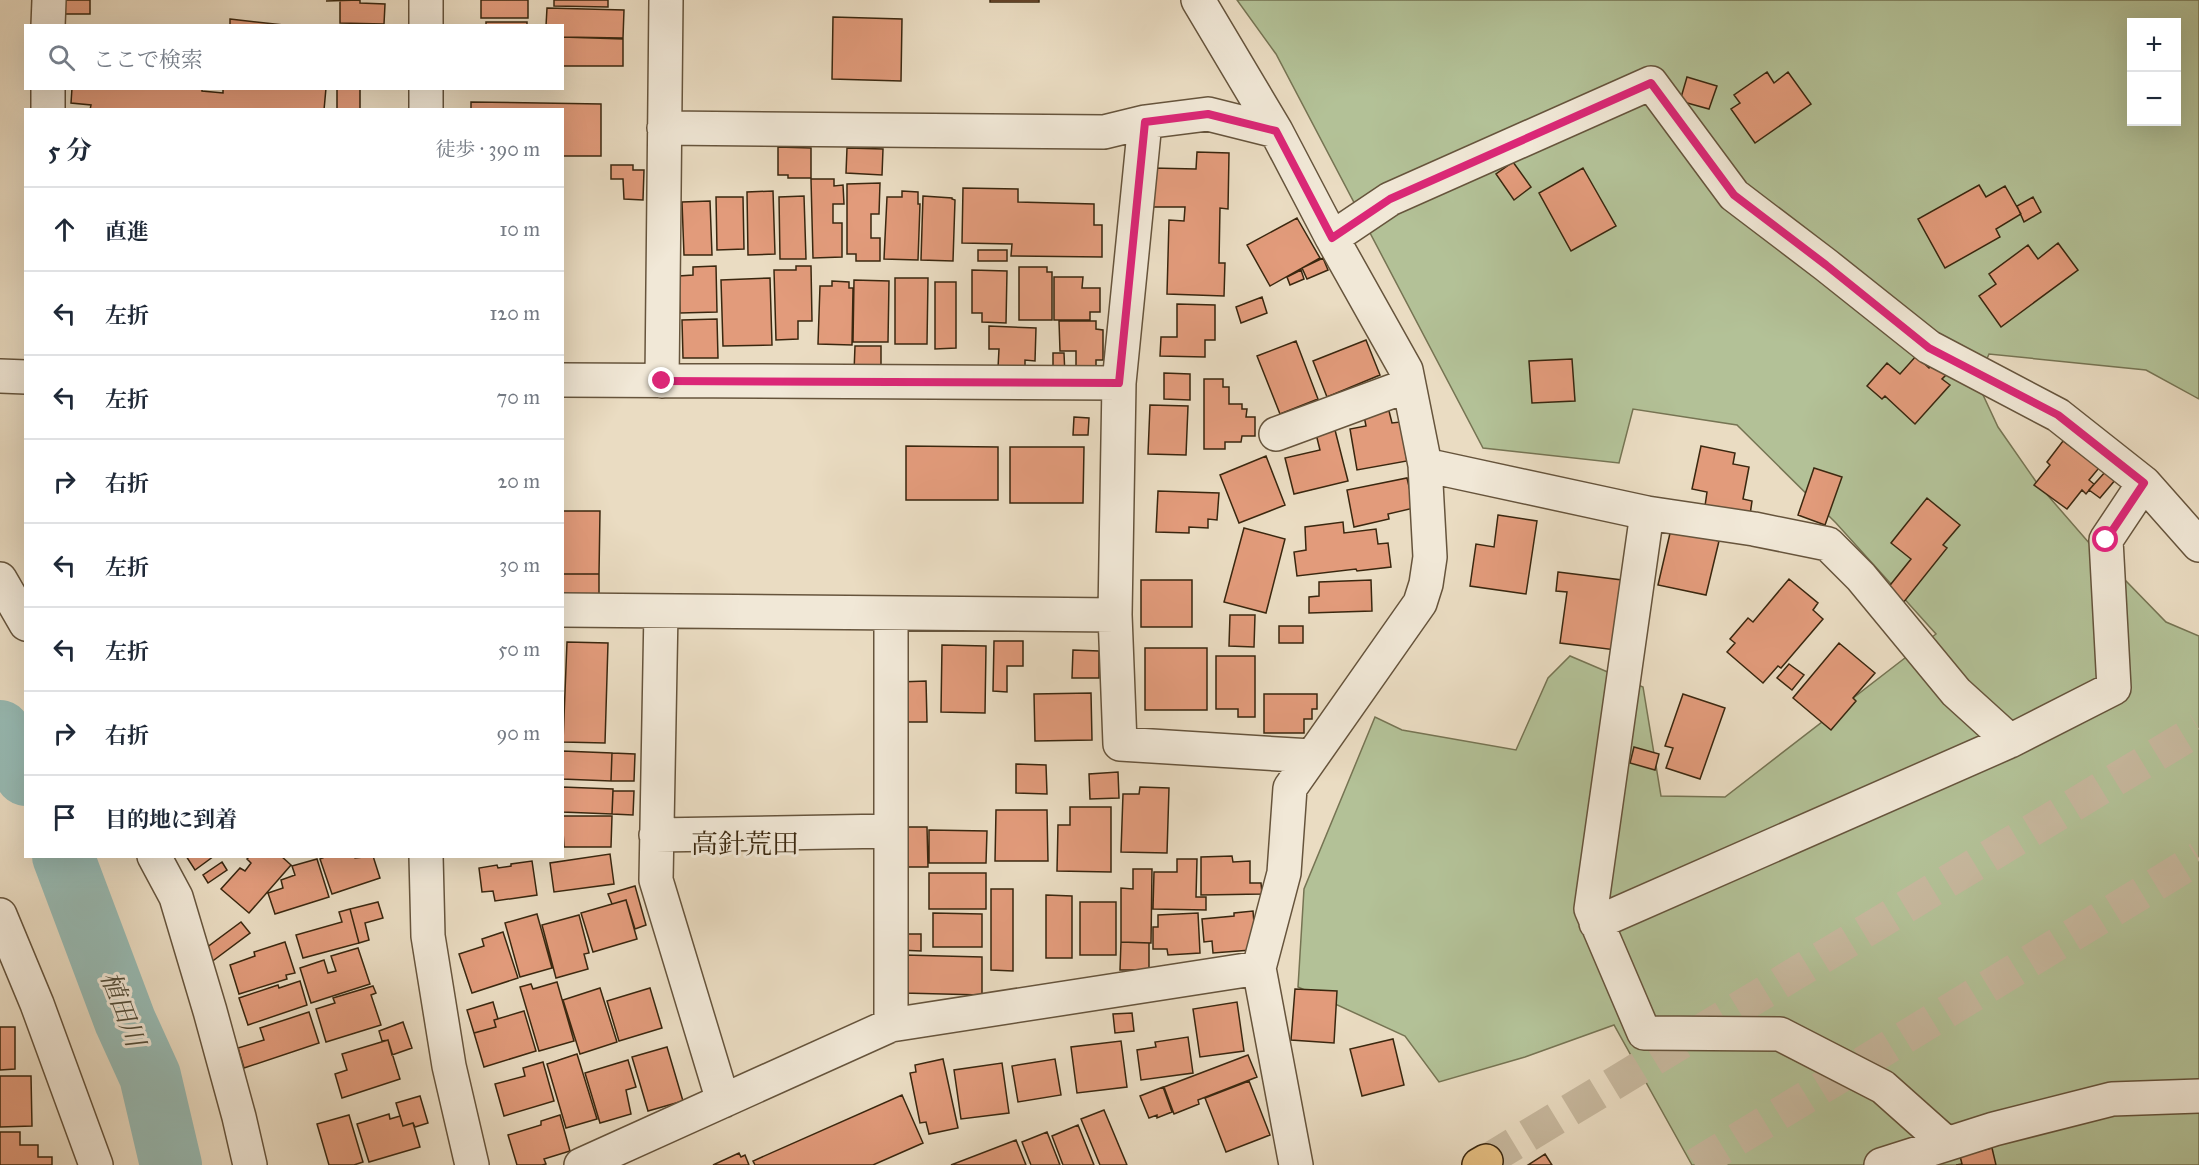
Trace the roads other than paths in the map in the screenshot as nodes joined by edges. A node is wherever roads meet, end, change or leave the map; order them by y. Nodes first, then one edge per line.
1 (49, 0) edge
2 (426, 0) edge
3 (666, 0) edge
4 (1198, 0) edge
5 (48, 24) edge
6 (426, 24) edge
7 (48, 90) edge
8 (426, 90) edge
9 (48, 108) edge
10 (426, 108) edge
11 (1145, 122) junction
12 (664, 128) junction
13 (1276, 131) junction
14 (1332, 238) junction
15 (0, 376) edge
16 (24, 377) edge
17 (564, 380) edge
18 (662, 381) junction
19 (1119, 383) junction
20 (1409, 385) junction
21 (1276, 434) dead end
22 (1425, 465) junction
23 (2144, 483) junction
24 (1647, 513) junction
25 (2199, 545) edge
26 (0, 579) edge
27 (564, 610) edge
28 (662, 611) junction
29 (891, 614) junction
30 (1115, 615) junction
31 (24, 621) edge
32 (2010, 741) junction
33 (1311, 756) junction
34 (891, 831) junction
35 (656, 835) junction
36 (155, 858) edge
37 (426, 858) edge
38 (0, 915) edge
39 (1596, 923) junction
40 (1259, 968) junction
41 (891, 1025) junction
42 (2199, 1096) edge
43 (723, 1101) junction
44 (1947, 1144) junction
45 (96, 1165) edge
46 (250, 1165) edge
47 (472, 1165) edge
48 (581, 1165) edge
49 (1296, 1165) edge
50 (1881, 1165) edge

1 - 5 street
2 - 6 street
3 - 12 street
4 - 13 street
7 - 9 street
8 - 10 street
11 - 12 street
11 - 13 street
11 - 19 street
12 - 18 street
13 - 14 street
14 - 20 street
14 - 23 street
15 - 16 street
17 - 18 street
18 - 19 street
19 - 30 street
20 - 21 street
20 - 22 street
22 - 24 street
22 - 33 street
23 - 25 street
23 - 32 street
24 - 32 street
24 - 39 street
26 - 31 street
27 - 28 street
28 - 29 street
28 - 35 street
29 - 30 street
29 - 34 street
30 - 33 street
32 - 39 street
33 - 40 street
34 - 35 street
34 - 41 street
35 - 43 street
36 - 46 street
37 - 47 street
38 - 45 street
39 - 44 street
40 - 41 street
40 - 49 street
41 - 43 street
42 - 44 street
43 - 48 street
44 - 50 street

